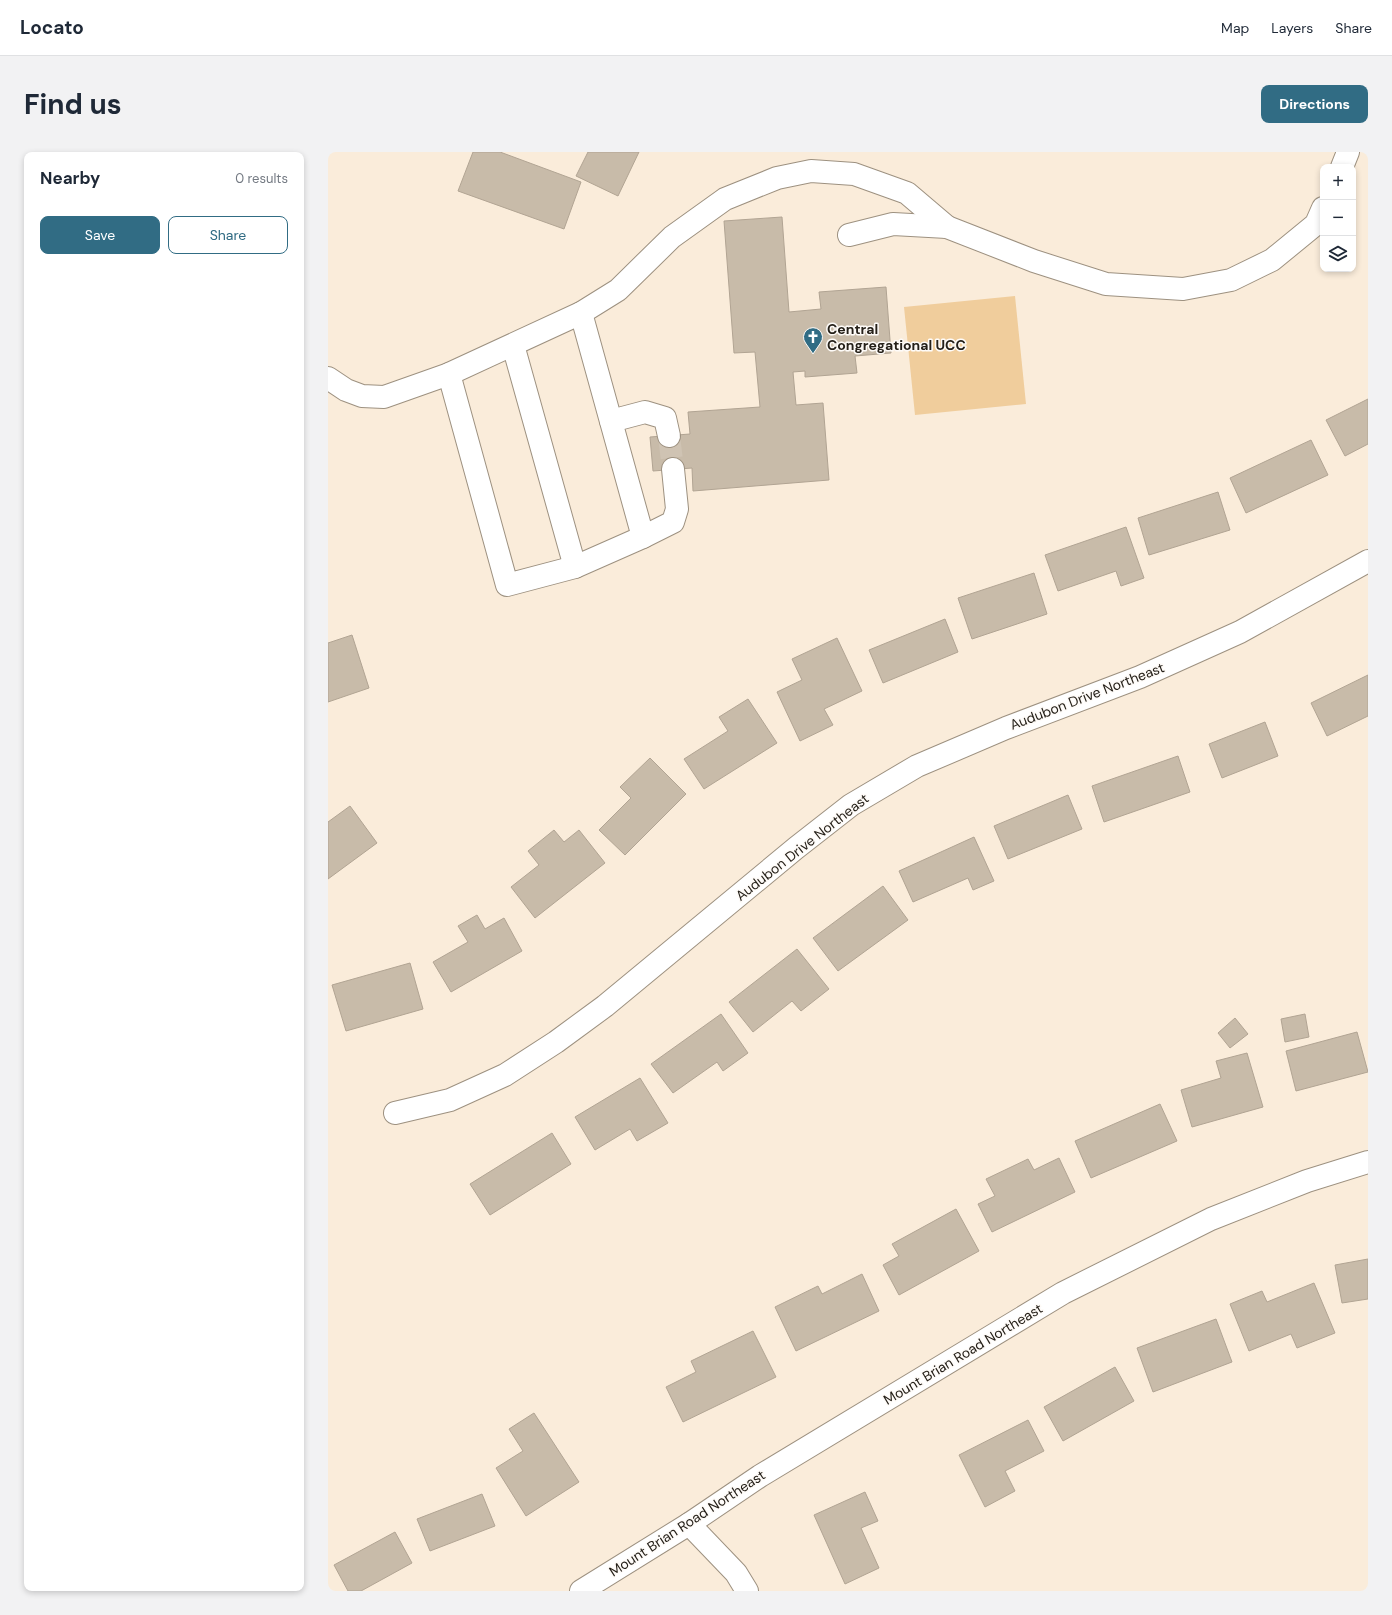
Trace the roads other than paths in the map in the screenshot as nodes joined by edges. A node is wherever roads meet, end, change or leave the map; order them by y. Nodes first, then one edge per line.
1 (1348, 152) edge
2 (1343, 164) edge
3 (1320, 215) edge
4 (947, 228) junction
5 (849, 235) dead end
6 (581, 313) junction
7 (513, 345) junction
8 (448, 374) junction
9 (328, 378) edge
10 (611, 421) junction
11 (669, 436) tunnel mouth
12 (673, 469) tunnel mouth
13 (643, 537) junction
14 (1368, 561) edge
15 (575, 567) junction
16 (395, 1113) dead end
17 (1368, 1162) edge
18 (689, 1524) junction
19 (581, 1591) edge
20 (748, 1591) edge

1 - 2 street
3 - 4 street
4 - 5 street
4 - 6 street
6 - 7 street
6 - 10 street
7 - 8 street
7 - 15 street
8 - 9 street
8 - 15 street
10 - 11 street
10 - 13 street
12 - 13 street
13 - 15 street
14 - 16 street, Audubon Drive Northeast
17 - 18 street, Mount Brian Road Northeast
18 - 19 street, Mount Brian Road Northeast
18 - 20 street

